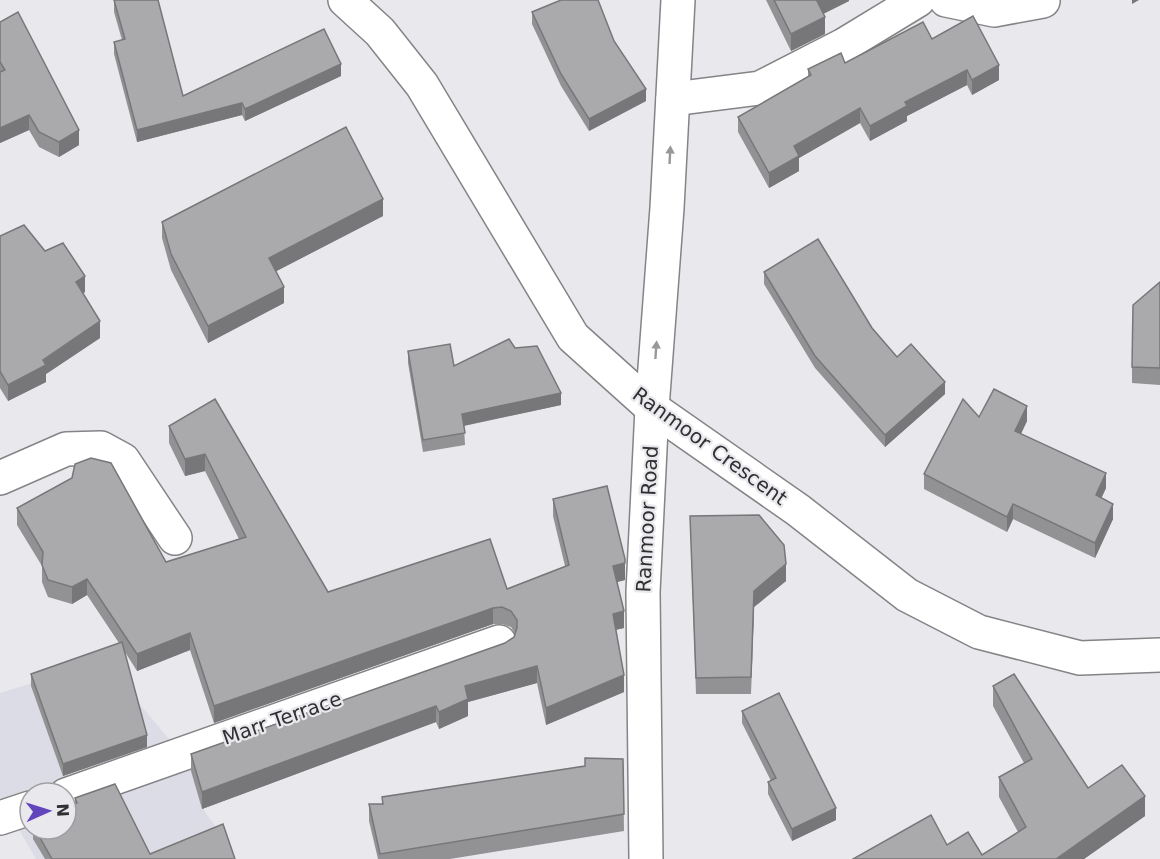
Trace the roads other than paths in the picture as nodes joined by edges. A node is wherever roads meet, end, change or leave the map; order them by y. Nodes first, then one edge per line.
1 (345, 0) edge
2 (678, 0) edge
3 (918, 0) edge
4 (946, 0) edge
5 (1043, 1) edge
6 (673, 99) junction
7 (652, 408) junction
8 (0, 478) edge
9 (175, 538) dead end
10 (499, 642) edge
11 (1160, 655) edge
12 (78, 791) edge
13 (18, 811) edge
14 (0, 818) edge
15 (646, 859) edge

1 - 7 street, Ranmoor Crescent
2 - 6 street, Ranmoor Road
3 - 6 street
4 - 5 street
7 -> 6 street, Ranmoor Road
7 - 11 street, Ranmoor Crescent
7 - 15 street, Ranmoor Road
8 - 9 street
10 - 12 street, Marr Terrace
13 - 14 street

